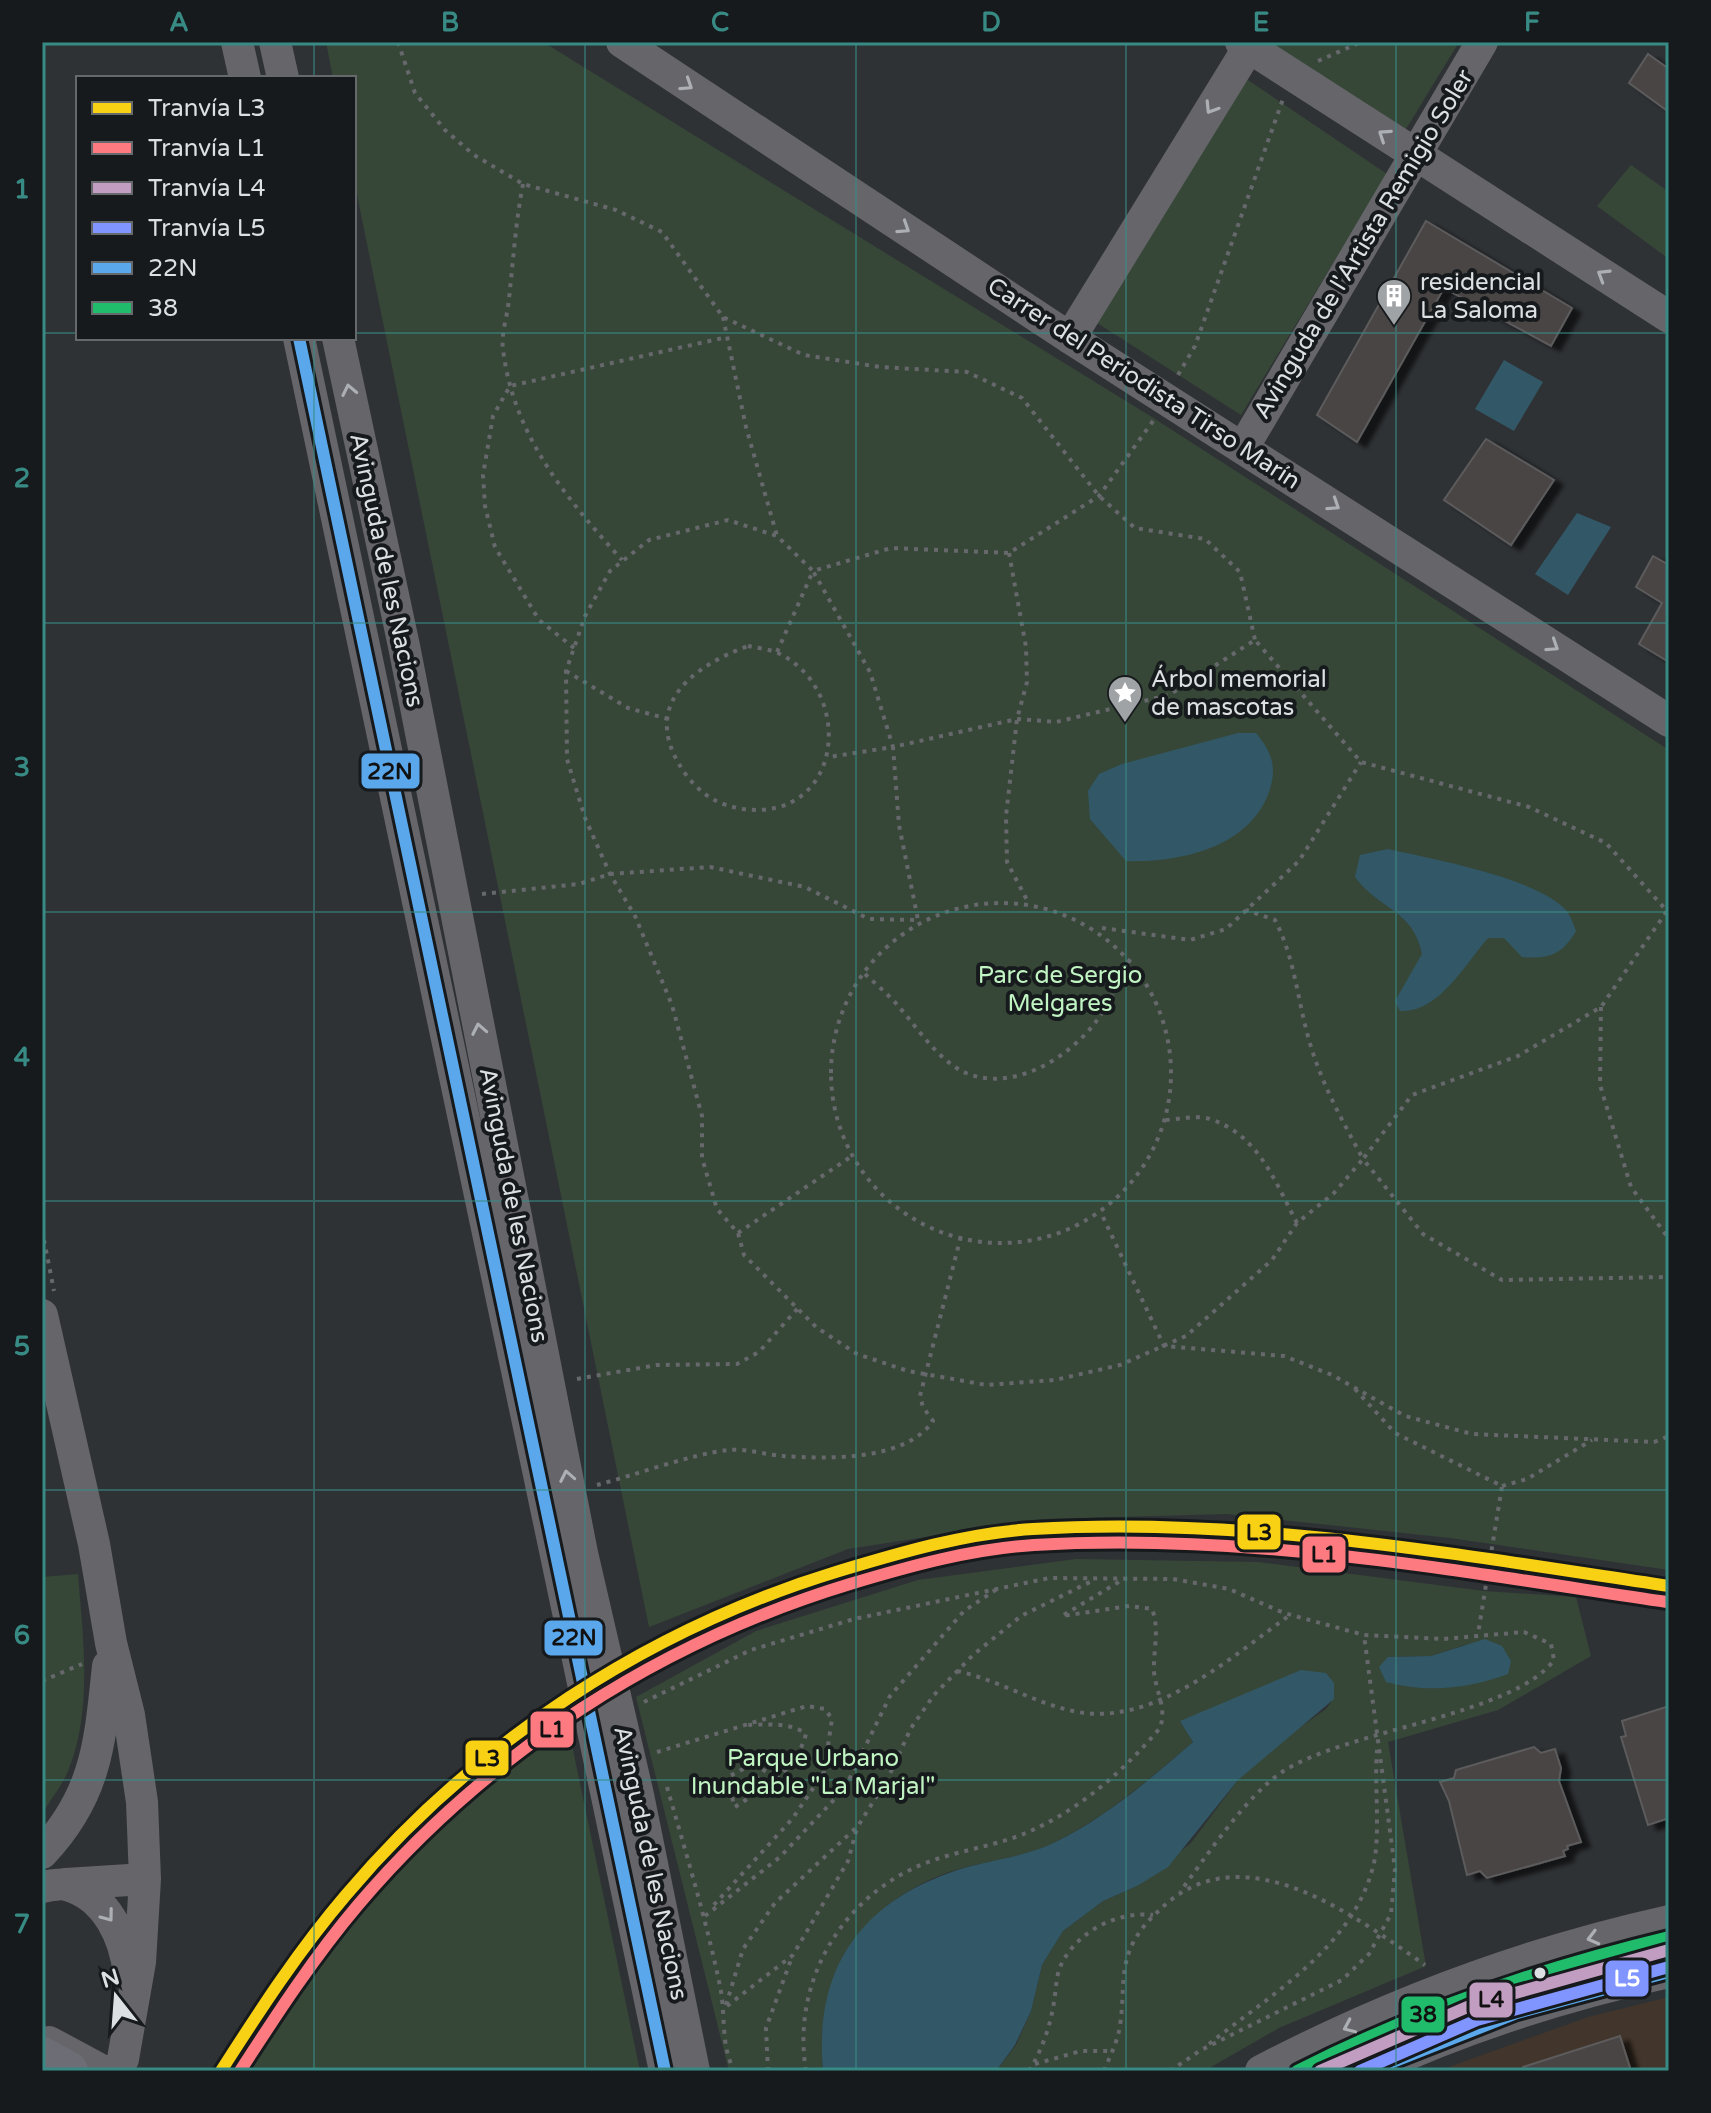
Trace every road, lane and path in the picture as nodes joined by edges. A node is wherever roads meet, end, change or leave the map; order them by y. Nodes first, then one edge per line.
1 (237, 42) edge
2 (275, 42) edge
3 (398, 42) edge
4 (622, 42) edge
5 (1361, 42) edge
6 (1482, 42) edge
7 (1247, 44) edge
8 (1292, 72) junction
9 (245, 76) edge
10 (283, 76) edge
11 (1414, 156) junction
12 (523, 184) junction
13 (723, 317) junction
14 (1669, 317) edge
15 (727, 337) junction
16 (1070, 338) junction
17 (299, 340) edge
18 (338, 340) edge
19 (510, 386) junction
20 (1166, 397) junction
21 (1244, 446) junction
22 (1099, 496) junction
23 (777, 536) junction
24 (1009, 553) junction
25 (622, 560) junction
26 (813, 571) junction
27 (1255, 640) junction
28 (574, 648) junction
29 (777, 652) junction
30 (566, 671) junction
31 (668, 719) junction
32 (1017, 719) junction
33 (1669, 721) edge
34 (893, 747) junction
35 (829, 757) junction
36 (1361, 762) junction
37 (610, 874) junction
38 (482, 892) dead end
39 (1028, 903) junction
40 (1246, 910) junction
41 (1668, 911) edge
42 (918, 920) junction
43 (1099, 928) junction
44 (1130, 959) junction
45 (865, 974) junction
46 (1601, 1007) junction
47 (1166, 1120) junction
48 (849, 1158) junction
49 (1363, 1159) junction
50 (1103, 1217) junction
51 (1297, 1223) junction
52 (738, 1233) junction
53 (961, 1236) junction
54 (1669, 1239) edge
55 (1669, 1277) edge
56 (798, 1308) junction
57 (42, 1315) edge
58 (1164, 1346) junction
59 (925, 1374) junction
60 (573, 1380) dead end
61 (1352, 1386) junction
62 (1669, 1436) edge
63 (1593, 1440) junction
64 (596, 1486) dead end
65 (1502, 1486) junction
66 (569, 1554) junction
67 (1097, 1578) junction
68 (1123, 1578) junction
69 (1000, 1587) junction
70 (1290, 1615) junction
71 (1478, 1634) junction
72 (1364, 1635) junction
73 (101, 1652) junction
74 (957, 1671) junction
75 (42, 1681) edge
76 (1161, 1699) junction
77 (647, 1713) dead end
78 (738, 1725) junction
79 (1377, 1736) junction
80 (654, 1739) dead end
81 (657, 1752) junction
82 (659, 1761) dead end
83 (740, 1791) dead end
84 (638, 1796) junction
85 (858, 1826) junction
86 (42, 1853) edge
87 (145, 1879) junction
88 (54, 1886) edge
89 (1180, 1892) junction
90 (1153, 1915) junction
91 (705, 1916) junction
92 (1350, 1917) junction
93 (1669, 1921) edge
94 (1380, 1934) junction
95 (793, 1955) junction
96 (1426, 1966) dead end
97 (1669, 1972) edge
98 (132, 1999) junction
99 (725, 2008) junction
100 (1201, 2050) junction
101 (1113, 2051) junction
102 (55, 2056) edge
103 (113, 2065) edge
104 (1032, 2065) junction
105 (665, 2071) edge
106 (694, 2071) edge
107 (735, 2071) edge
108 (768, 2071) edge
109 (806, 2071) edge
110 (1029, 2071) edge
111 (1104, 2071) edge
112 (1170, 2071) edge
113 (1261, 2071) edge
114 (1370, 2071) edge

1 - 9 street
2 - 10 street
3 - 12 path
4 -> 16 street, Carrer del Periodista Tirso Marín
5 - 8 path
6 - 11 street, Avinguda de l'Artista Remigio Soler
7 - 8 street
7 -> 16 street
11 -> 8 street
8 - 20 path
14 -> 11 street
11 - 21 street, Avinguda de l'Artista Remigio Soler
12 - 13 path
12 - 19 path
13 - 15 path
13 - 22 path
15 - 19 path
15 - 23 path
16 - 20 street, Carrer del Periodista Tirso Marín
17 - 66 street, Avinguda de les Nacions
66 -> 18 street, Avinguda de les Nacions
19 - 25 path
19 - 28 path
20 - 21 street, Carrer del Periodista Tirso Marín
20 - 22 path
21 -> 33 street, Carrer del Periodista Tirso Marín
22 - 24 path
22 - 27 path
23 - 25 path
23 - 26 path
24 - 26 path
24 - 32 path
25 - 28 path
26 - 29 path
26 - 34 path
27 - 32 path
27 - 36 path
28 - 30 path
29 - 31 path
29 - 35 path
30 - 31 path
30 - 37 path
31 - 35 path
32 - 34 path
32 - 39 path
34 - 35 path
34 - 42 path
36 - 40 path
36 - 41 path
37 - 38 path
37 - 42 path
37 - 52 path
39 - 42 path
39 - 43 path
40 - 43 path
40 - 49 path
41 - 46 path
42 - 45 path
43 - 44 path
44 - 45 path
44 - 47 path
45 - 48 path
46 - 49 path
46 - 54 path
47 - 50 path
47 - 51 path
48 - 52 path
48 - 53 path
49 - 51 path
49 - 55 path
50 - 53 path
50 - 58 path
51 - 58 path
52 - 56 path
53 - 59 path
56 - 59 path
56 - 60 path
57 - 73 street
58 - 59 path
58 - 61 path
59 - 64 path
61 - 63 path
61 - 65 path
62 - 63 path
63 - 65 path
65 - 71 path
66 - 84 street, Avinguda de les Nacions
67 - 68 path
67 - 69 path
67 - 74 path
68 - 70 path
68 - 76 path
69 - 77 path
69 - 91 path
70 - 72 path
70 - 76 path
71 - 72 path
71 - 79 path
72 - 79 path
73 - 75 path
73 - 86 street
73 - 87 street
74 - 76 path
74 - 85 path
76 - 109 path
78 - 81 path
78 - 83 path
78 - 91 path
79 - 89 path
79 - 92 path
79 - 94 path
80 - 81 path
81 - 82 path
84 - 91 path
84 - 105 street, Avinguda de les Nacions
84 - 106 street, Avinguda de les Nacions
85 - 95 path
85 - 99 path
87 - 88 street
87 - 98 street
88 -> 98 street
89 - 90 path
89 - 92 path
90 - 101 path
90 - 104 path
91 - 99 path
92 - 94 path
92 - 100 path
93 -> 113 street
94 - 96 path
94 - 100 path
95 - 99 path
95 - 108 path
97 - 114 street
98 - 103 street
99 - 107 path
100 - 112 path
101 - 104 path
101 - 111 path
102 - 103 street
104 - 110 path

